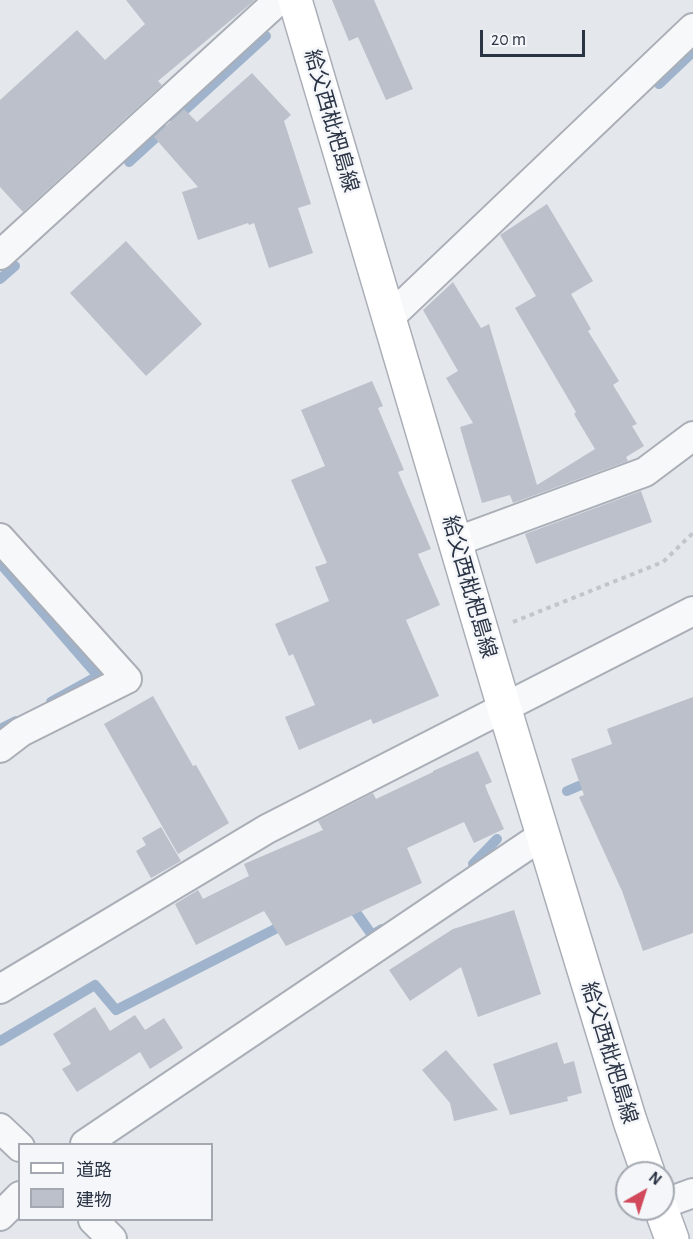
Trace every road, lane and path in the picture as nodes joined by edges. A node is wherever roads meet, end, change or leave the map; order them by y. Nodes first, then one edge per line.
1 (279, 0) edge
2 (295, 0) edge
3 (693, 28) edge
4 (0, 255) edge
5 (389, 318) junction
6 (693, 436) edge
7 (693, 533) edge
8 (0, 538) edge
9 (455, 542) junction
10 (693, 611) edge
11 (482, 634) junction
12 (504, 707) junction
13 (0, 748) edge
14 (543, 836) junction
15 (0, 989) edge
16 (0, 1128) edge
17 (86, 1143) edge
18 (18, 1145) edge
19 (644, 1161) edge
20 (693, 1193) edge
21 (18, 1198) edge
22 (675, 1200) edge
23 (0, 1216) edge
24 (94, 1221) edge
25 (665, 1221) edge
26 (112, 1239) edge
27 (672, 1239) edge

1 - 4 street
2 - 5 main road, 給父西枇杷島線
3 - 5 street
5 - 9 main road, 給父西枇杷島線
6 - 9 street
7 - 11 path
8 - 13 street
9 - 11 main road, 給父西枇杷島線
10 - 12 street
11 - 12 main road, 給父西枇杷島線
12 - 14 main road, 給父西枇杷島線
12 - 15 street
14 - 17 street
14 - 19 main road, 給父西枇杷島線
16 - 18 street
20 - 22 street
21 - 23 street
24 - 26 street
25 - 27 main road

